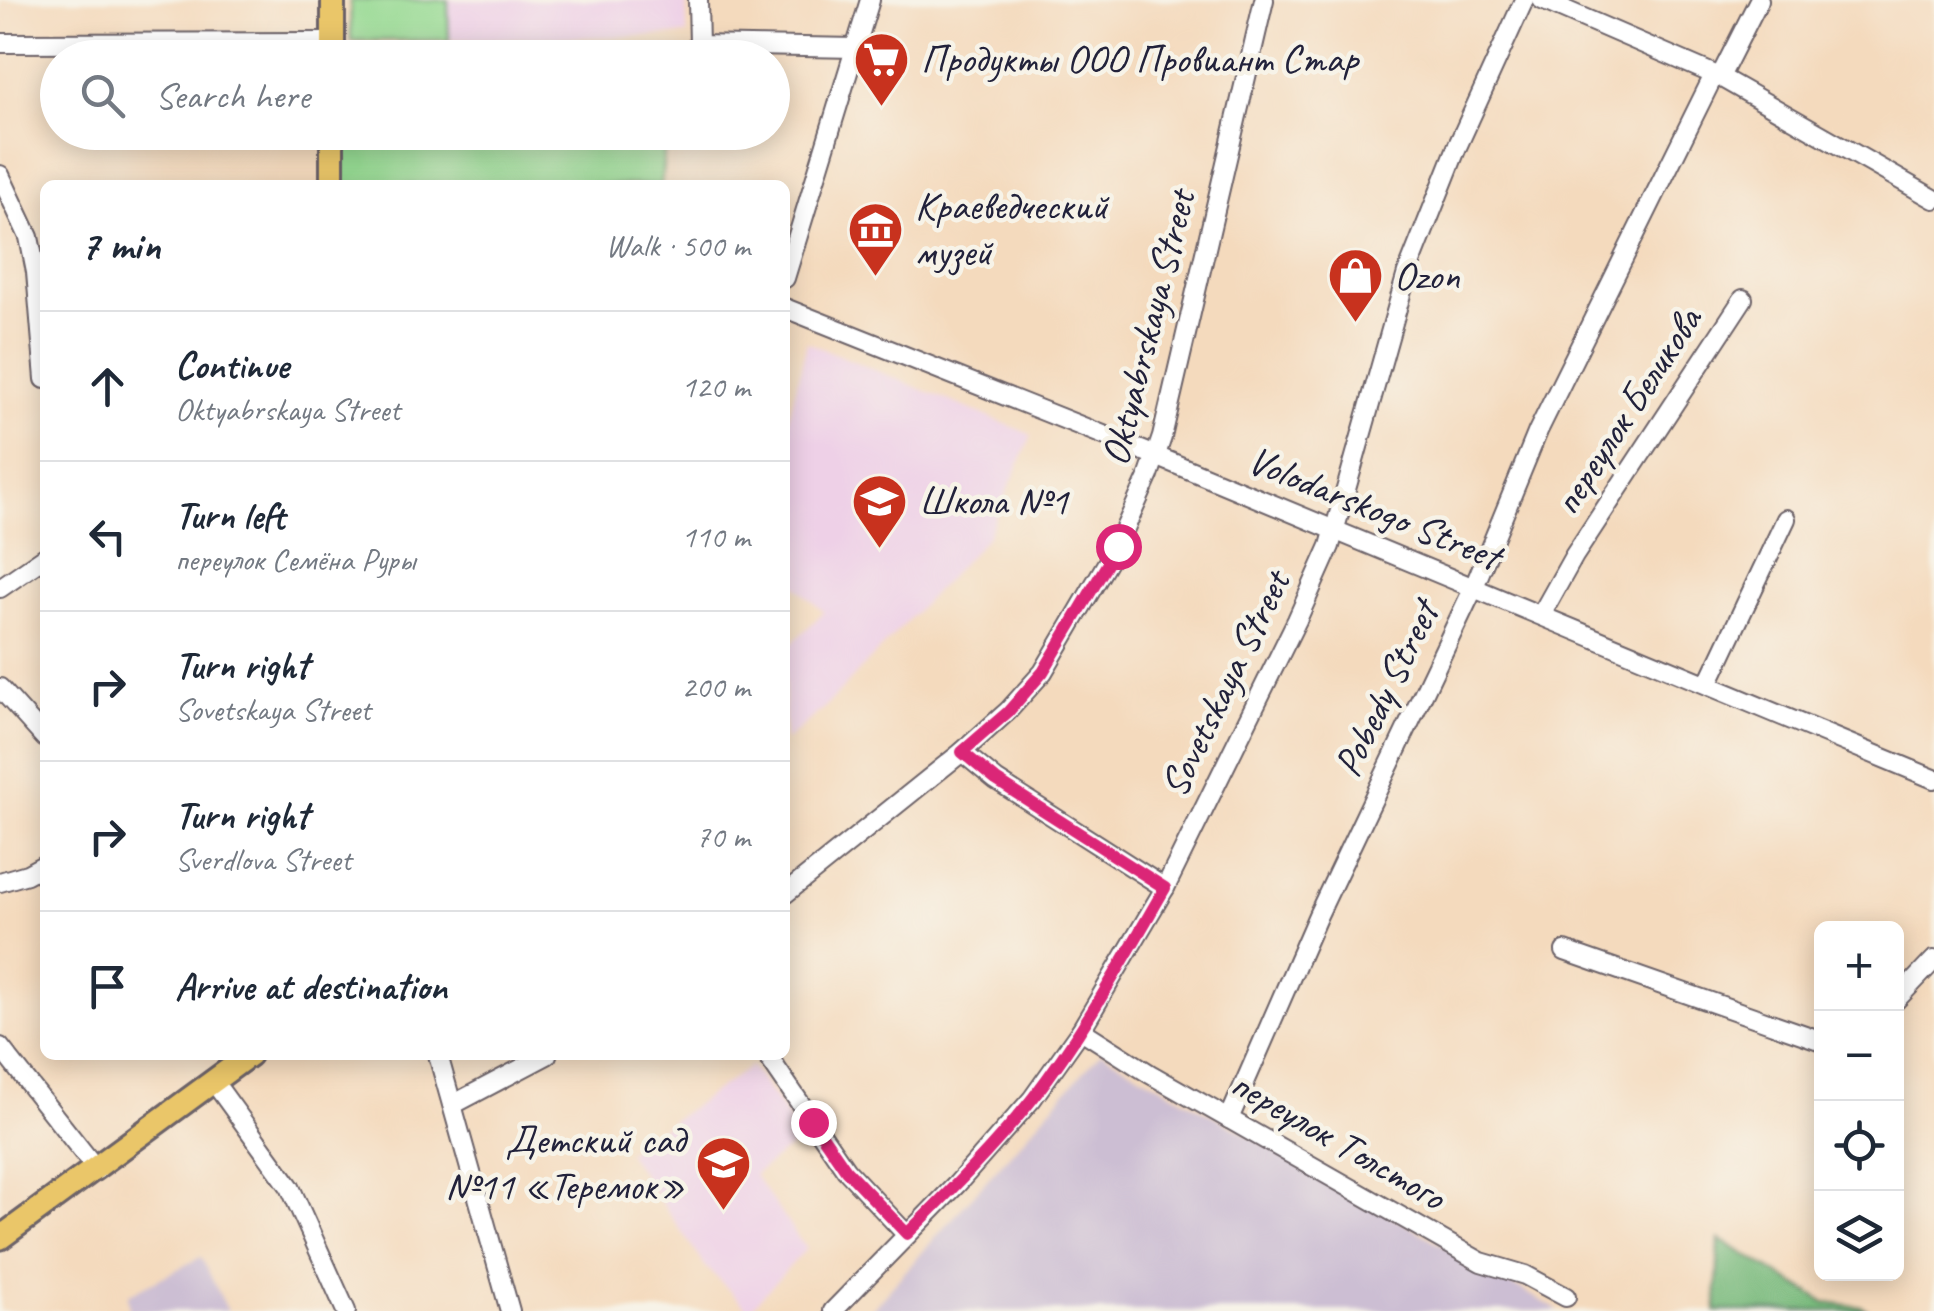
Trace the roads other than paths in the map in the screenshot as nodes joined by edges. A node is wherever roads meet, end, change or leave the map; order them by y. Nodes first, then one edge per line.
1 (333, 0) edge
2 (698, 0) edge
3 (870, 0) edge
4 (1264, 0) edge
5 (1524, 0) edge
6 (1542, 0) edge
7 (1760, 0) edge
8 (333, 40) edge
9 (699, 40) edge
10 (0, 43) edge
11 (40, 44) edge
12 (790, 46) edge
13 (856, 48) junction
14 (1717, 76) junction
15 (332, 150) edge
16 (0, 174) edge
17 (332, 180) edge
18 (1934, 198) edge
19 (790, 262) edge
20 (1743, 298) dead end
21 (790, 310) edge
22 (40, 320) edge
23 (1156, 456) junction
24 (1786, 519) dead end
25 (1335, 529) junction
26 (40, 561) edge
27 (1474, 587) junction
28 (0, 588) edge
29 (1542, 615) junction
30 (1708, 684) junction
31 (0, 688) edge
32 (40, 732) edge
33 (962, 752) junction
34 (1934, 779) edge
35 (40, 867) edge
36 (0, 882) edge
37 (1165, 888) junction
38 (790, 890) edge
39 (1565, 951) dead end
40 (1934, 960) edge
41 (1904, 992) edge
42 (1081, 1030) junction
43 (1814, 1039) edge
44 (0, 1047) edge
45 (243, 1060) edge
46 (440, 1060) edge
47 (538, 1060) edge
48 (770, 1060) edge
49 (214, 1082) junction
50 (454, 1104) junction
51 (1229, 1118) junction
52 (97, 1170) junction
53 (907, 1234) junction
54 (0, 1238) edge
55 (1566, 1297) dead end
56 (346, 1311) edge
57 (510, 1311) edge
58 (833, 1311) edge

1 - 8 main road
2 - 9 street
3 - 13 street
4 - 23 street, Oktyabrskaya Street
5 - 25 street, Sovetskaya Street
6 - 14 street
7 - 14 street, Pobedy Street
10 - 11 street
12 - 13 street
13 - 19 street
14 - 18 street
14 - 27 street, Pobedy Street
15 - 17 main road
16 - 22 street
20 - 29 street, переулок Беликова
21 - 23 street, Volodarskogo Street
23 - 25 street, Volodarskogo Street
23 - 33 street, Oktyabrskaya Street
24 - 30 street
25 - 27 street, Volodarskogo Street
25 - 37 street, Sovetskaya Street
26 - 28 street
27 - 29 street, Volodarskogo Street
27 - 51 street, Pobedy Street
29 - 30 street, Volodarskogo Street
30 - 34 street, Volodarskogo Street
31 - 32 street
33 - 37 street
33 - 38 street, Oktyabrskaya Street
35 - 36 street
37 - 42 street, Sovetskaya Street
39 - 43 street
40 - 41 street
42 - 51 street, переулок Толстого
42 - 53 street, Sovetskaya Street
44 - 52 street
45 - 49 main road
46 - 50 street
47 - 50 street
48 - 53 street
49 - 52 main road
49 - 56 street
50 - 57 street
51 - 55 street, переулок Толстого
52 - 54 main road
53 - 58 street, Sovetskaya Street

